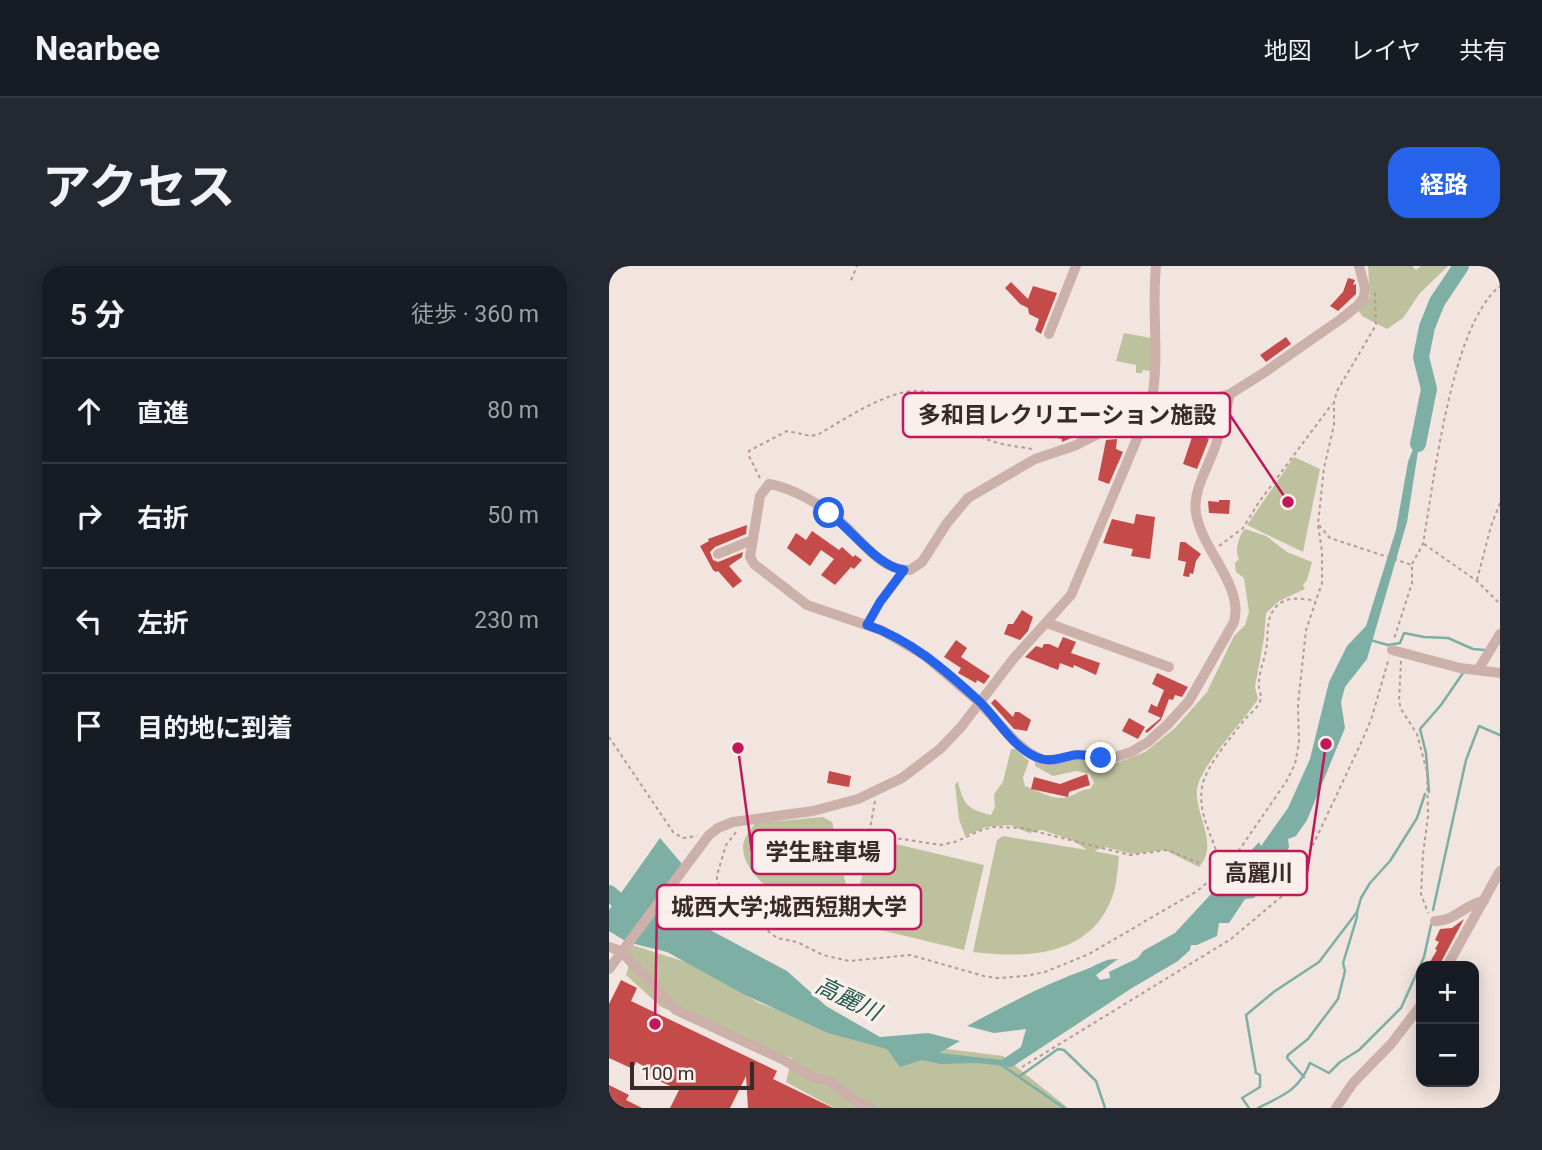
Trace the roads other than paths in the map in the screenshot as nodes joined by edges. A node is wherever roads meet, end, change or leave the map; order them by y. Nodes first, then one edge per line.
1 (1076, 266) edge
2 (1156, 266) edge
3 (1359, 266) edge
4 (1049, 334) dead end
5 (1230, 394) junction
6 (1142, 427) junction
7 (752, 540) junction
8 (718, 554) dead end
9 (1047, 623) junction
10 (1500, 635) edge
11 (1397, 651) road end
12 (1169, 667) dead end
13 (1478, 670) junction
14 (1500, 673) edge
15 (980, 703) junction
16 (1500, 872) edge
17 (1484, 901) junction
18 (1435, 921) road end
19 (609, 947) edge
20 (623, 948) junction
21 (1450, 961) edge
22 (609, 969) edge
23 (1416, 1011) edge
24 (871, 1108) edge
25 (1336, 1108) edge

1 - 4 street
2 - 6 street
3 - 5 street
5 - 6 street
5 - 15 street
6 - 7 street
6 - 9 street
7 - 8 street
7 - 15 street
9 - 12 street
9 - 15 street
10 - 13 street
11 - 13 street
13 - 14 street
15 - 20 street
16 - 17 street
17 - 18 street
17 - 21 street
19 - 20 street
20 - 22 street
20 - 24 street
23 - 25 street

